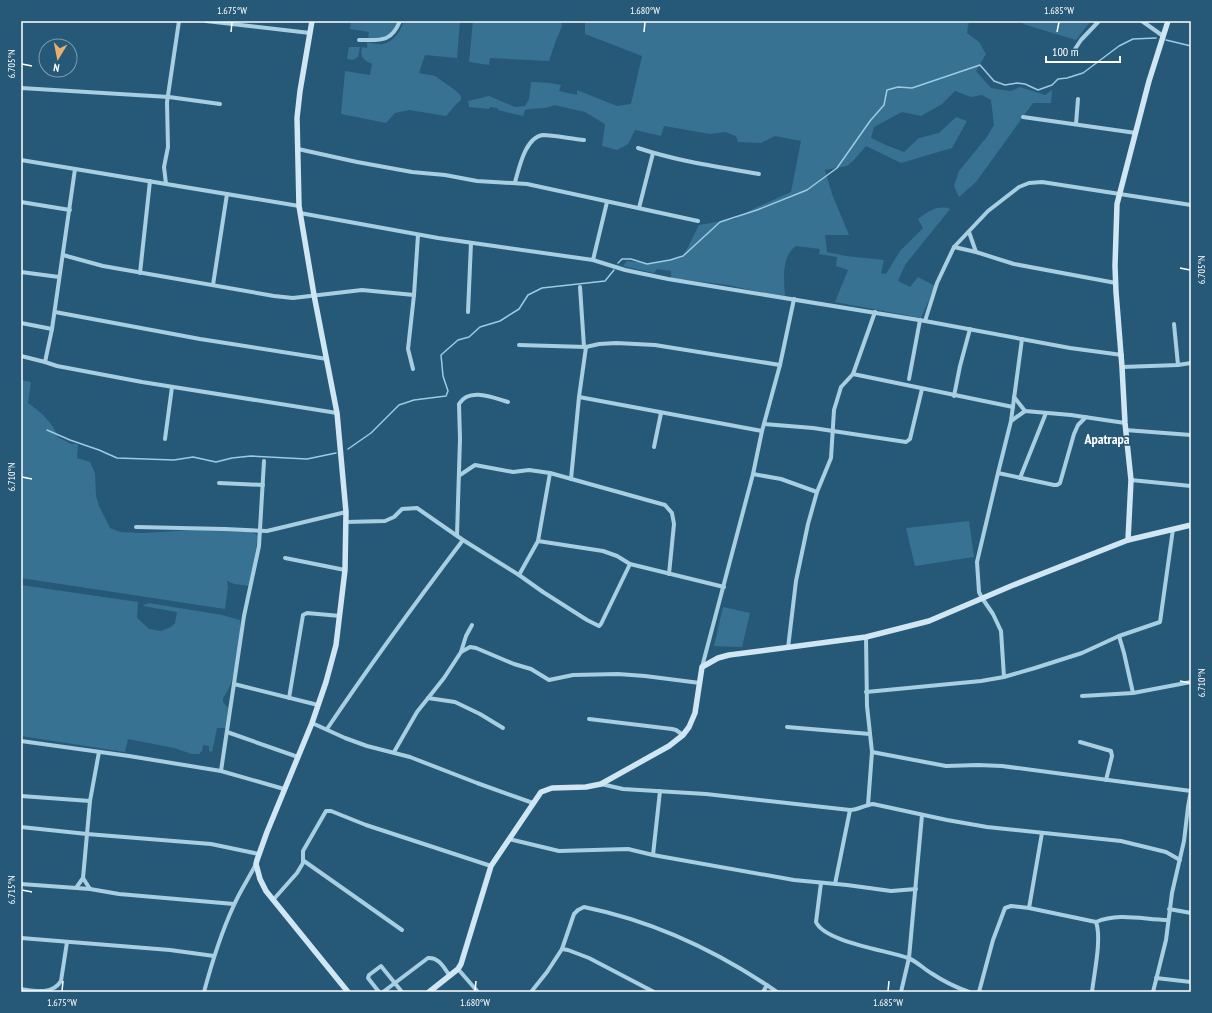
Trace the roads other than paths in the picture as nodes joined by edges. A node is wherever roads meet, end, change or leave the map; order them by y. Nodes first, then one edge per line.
1 (178, 21) edge
2 (206, 21) edge
3 (312, 21) edge
4 (400, 21) edge
5 (1099, 21) edge
6 (1142, 21) edge
7 (1168, 21) edge
8 (310, 33) junction
9 (1163, 36) junction
10 (359, 40) dead end
11 (1073, 52) dead end
12 (21, 88) edge
13 (169, 97) junction
14 (1078, 99) dead end
15 (220, 104) dead end
16 (1023, 117) dead end
17 (1076, 124) junction
18 (1136, 133) junction
19 (584, 140) dead end
20 (638, 148) dead end
21 (298, 150) junction
22 (653, 153) junction
23 (21, 160) edge
24 (76, 169) junction
25 (758, 174) dead end
26 (150, 182) junction
27 (516, 182) junction
28 (166, 184) junction
29 (227, 194) junction
30 (1120, 194) junction
31 (21, 202) edge
32 (607, 202) junction
33 (1191, 205) edge
34 (299, 206) junction
35 (639, 208) junction
36 (70, 210) junction
37 (300, 213) junction
38 (698, 221) dead end
39 (969, 232) junction
40 (418, 235) junction
41 (472, 243) junction
42 (954, 247) junction
43 (976, 252) junction
44 (63, 255) junction
45 (593, 260) junction
46 (21, 272) edge
47 (140, 272) junction
48 (59, 278) junction
49 (1116, 283) junction
50 (213, 285) junction
51 (580, 288) dead end
52 (314, 295) junction
53 (414, 296) junction
54 (794, 299) junction
55 (55, 312) junction
56 (468, 312) dead end
57 (875, 312) junction
58 (922, 320) junction
59 (21, 323) edge
60 (1174, 324) dead end
61 (52, 329) junction
62 (970, 329) junction
63 (1022, 339) junction
64 (519, 345) dead end
65 (585, 347) junction
66 (1122, 355) junction
67 (21, 356) edge
68 (326, 359) junction
69 (45, 362) junction
70 (1191, 363) edge
71 (780, 365) junction
72 (1178, 366) junction
73 (1122, 367) junction
74 (413, 369) dead end
75 (853, 374) junction
76 (909, 378) dead end
77 (172, 387) junction
78 (922, 389) junction
79 (954, 396) junction
80 (579, 397) junction
81 (1014, 397) junction
82 (508, 402) dead end
83 (1013, 407) junction
84 (1025, 411) junction
85 (661, 412) junction
86 (337, 413) junction
87 (1046, 414) junction
88 (1086, 417) junction
89 (1011, 421) junction
90 (1125, 423) junction
91 (764, 424) junction
92 (1126, 430) junction
93 (762, 431) junction
94 (832, 432) junction
95 (1191, 434) edge
96 (165, 439) dead end
97 (654, 447) dead end
98 (264, 461) dead end
99 (550, 473) junction
100 (998, 473) junction
101 (753, 474) junction
102 (460, 475) junction
103 (1020, 478) junction
104 (571, 479) junction
105 (1131, 480) junction
106 (219, 483) dead end
107 (262, 485) junction
108 (1191, 486) edge
109 (817, 492) junction
110 (346, 512) junction
111 (346, 522) junction
112 (1191, 525) edge
113 (136, 527) dead end
114 (1173, 529) junction
115 (260, 532) junction
116 (457, 535) junction
117 (463, 540) junction
118 (1128, 540) junction
119 (538, 541) junction
120 (285, 558) dead end
121 (630, 564) junction
122 (345, 570) junction
123 (669, 574) junction
124 (519, 575) junction
125 (724, 587) junction
126 (982, 598) junction
127 (340, 616) junction
128 (472, 625) dead end
129 (1118, 636) junction
130 (866, 637) junction
131 (788, 648) junction
132 (461, 652) junction
133 (702, 667) junction
134 (1004, 677) junction
135 (1191, 682) edge
136 (700, 683) junction
137 (234, 684) junction
138 (866, 692) junction
139 (1133, 693) junction
140 (1082, 696) dead end
141 (289, 698) junction
142 (428, 698) junction
143 (318, 705) junction
144 (589, 719) dead end
145 (312, 723) junction
146 (787, 727) dead end
147 (503, 728) dead end
148 (327, 730) junction
149 (227, 732) junction
150 (870, 734) junction
151 (683, 735) junction
152 (21, 741) edge
153 (1080, 742) dead end
154 (99, 752) junction
155 (394, 752) junction
156 (872, 752) junction
157 (298, 756) junction
158 (221, 771) junction
159 (1106, 780) junction
160 (600, 784) junction
161 (284, 789) junction
162 (660, 791) junction
163 (1191, 791) edge
164 (21, 796) edge
165 (90, 801) junction
166 (533, 803) junction
167 (868, 805) junction
168 (1189, 808) edge
169 (850, 810) junction
170 (922, 815) junction
171 (21, 827) edge
172 (1042, 833) junction
173 (87, 834) junction
174 (509, 839) junction
175 (259, 854) junction
176 (653, 855) junction
177 (1180, 860) junction
178 (304, 862) junction
179 (256, 864) junction
180 (492, 866) junction
181 (83, 878) junction
182 (821, 883) junction
183 (21, 884) edge
184 (836, 884) junction
185 (76, 888) junction
186 (916, 888) junction
187 (90, 890) junction
188 (273, 900) junction
189 (234, 904) junction
190 (1029, 908) junction
191 (1169, 909) junction
192 (1191, 913) edge
193 (1168, 920) junction
194 (1096, 922) junction
195 (402, 930) dead end
196 (21, 938) edge
197 (67, 942) junction
198 (562, 949) junction
199 (214, 956) junction
200 (909, 958) junction
201 (458, 969) junction
202 (450, 976) junction
203 (1156, 978) junction
204 (1191, 982) edge
205 (394, 983) junction
206 (767, 985) junction
207 (21, 990) edge
208 (204, 992) edge
209 (348, 992) edge
210 (378, 992) edge
211 (383, 992) edge
212 (402, 992) edge
213 (430, 992) edge
214 (478, 992) edge
215 (531, 992) edge
216 (654, 992) edge
217 (762, 992) edge
218 (777, 992) edge
219 (901, 992) edge
220 (969, 992) edge
221 (979, 992) edge
222 (1092, 992) edge
223 (1153, 992) edge

1 - 13 street
2 - 8 street
3 - 8 street
4 - 10 street
5 - 11 street
6 - 9 street
7 - 9 street
8 - 21 street
9 - 18 street
12 - 13 street
13 - 15 street
13 - 28 street
14 - 17 street
16 - 17 street
17 - 18 street
18 - 30 street
19 - 27 street
20 - 22 street
21 - 27 street
21 - 34 street
22 - 25 street
22 - 35 street
23 - 24 street
24 - 26 street
24 - 36 street
26 - 28 street
26 - 47 street
27 - 32 street
28 - 29 street
29 - 34 street
29 - 50 street
30 - 33 street
30 - 39 street
30 - 49 street
31 - 36 street
32 - 35 street
32 - 45 street
34 - 37 street
35 - 38 street
36 - 44 street
37 - 40 street
37 - 52 street
39 - 42 street
39 - 43 street
40 - 41 street
40 - 53 street
41 - 45 street
41 - 56 street
42 - 43 street
42 - 58 street
43 - 49 street
44 - 47 street
44 - 48 street
45 - 54 street
46 - 48 street
47 - 50 street
48 - 55 street
49 - 66 street
50 - 52 street
51 - 65 street
52 - 53 street
52 - 68 street
53 - 74 street
54 - 57 street
54 - 71 street
55 - 61 street
55 - 68 street
57 - 58 street
57 - 75 street
58 - 62 street
58 - 76 street
59 - 61 street
60 - 72 street
61 - 69 street
62 - 63 street
62 - 79 street
63 - 66 street
63 - 81 street
64 - 65 street
65 - 71 street
65 - 80 street
66 - 73 street
67 - 69 street
68 - 86 street
69 - 77 street
70 - 72 street
71 - 91 street
72 - 73 street
73 - 90 street
75 - 78 street
75 - 94 street
77 - 86 street
77 - 96 street
78 - 79 street
78 - 94 street
79 - 83 street
80 - 85 street
80 - 104 street
81 - 83 street
81 - 84 street
82 - 102 street
83 - 89 street
84 - 87 street
84 - 89 street
85 - 93 street
85 - 97 street
86 - 110 street
87 - 88 street
87 - 103 street
88 - 90 street
88 - 103 street
89 - 100 street
90 - 92 street
91 - 93 street
91 - 94 street
92 - 95 street
92 - 105 street
93 - 101 street
94 - 109 street
98 - 107 street
99 - 102 street
99 - 104 street
99 - 119 street
100 - 103 street
100 - 126 street
101 - 109 street
101 - 125 street
102 - 116 street
104 - 123 street
105 - 108 street
105 - 118 street
106 - 107 street
107 - 115 street
109 - 131 street
110 - 111 street
110 - 115 street
111 - 116 street
111 - 122 street
112 - 114 street
113 - 115 street
114 - 118 street
114 - 129 street
115 - 137 street
116 - 117 street
117 - 124 street
117 - 148 street
118 - 126 street
119 - 121 street
119 - 124 street
120 - 122 street
121 - 123 street
121 - 124 street
122 - 127 street
123 - 125 street
125 - 133 street
126 - 130 street
126 - 134 street
127 - 141 street
127 - 143 street
128 - 132 street
129 - 134 street
129 - 139 street
130 - 131 street
130 - 138 street
131 - 133 street
132 - 136 street
132 - 142 street
133 - 136 street
134 - 138 street
135 - 139 street
136 - 151 street
137 - 141 street
137 - 149 street
138 - 150 street
139 - 140 street
141 - 143 street
142 - 147 street
142 - 155 street
143 - 145 street
144 - 151 street
145 - 148 street
145 - 157 street
146 - 150 street
148 - 155 street
149 - 157 street
149 - 158 street
150 - 156 street
151 - 160 street
152 - 154 street
153 - 159 street
154 - 158 street
154 - 165 street
155 - 166 street
156 - 159 street
156 - 167 street
157 - 161 street
158 - 161 street
159 - 163 street
160 - 162 street
160 - 166 street
161 - 175 street
162 - 169 street
162 - 176 street
163 - 168 street
164 - 165 street
165 - 173 street
166 - 174 street
167 - 169 street
167 - 170 street
168 - 177 street
169 - 184 street
170 - 172 street
170 - 186 street
171 - 173 street
172 - 177 street
172 - 190 street
173 - 175 street
173 - 181 street
174 - 176 street
174 - 180 street
175 - 179 street
176 - 182 street
177 - 191 street
178 - 180 street
178 - 188 street
178 - 195 street
179 - 188 street
179 - 189 street
180 - 201 street
181 - 185 street
181 - 187 street
182 - 184 street
182 - 200 street
183 - 185 street
184 - 186 street
185 - 187 street
186 - 200 street
187 - 189 street
188 - 209 street
189 - 199 street
190 - 194 street
190 - 221 street
191 - 192 street
191 - 193 street
193 - 194 street
193 - 203 street
194 - 222 street
196 - 197 street
197 - 199 street
197 - 207 street
198 - 206 street
198 - 215 street
198 - 216 street
199 - 208 street
200 - 219 street
200 - 220 street
201 - 202 street
201 - 214 street
202 - 205 street
202 - 213 street
203 - 204 street
203 - 223 street
205 - 210 street
205 - 211 street
205 - 212 street
206 - 217 street
206 - 218 street

